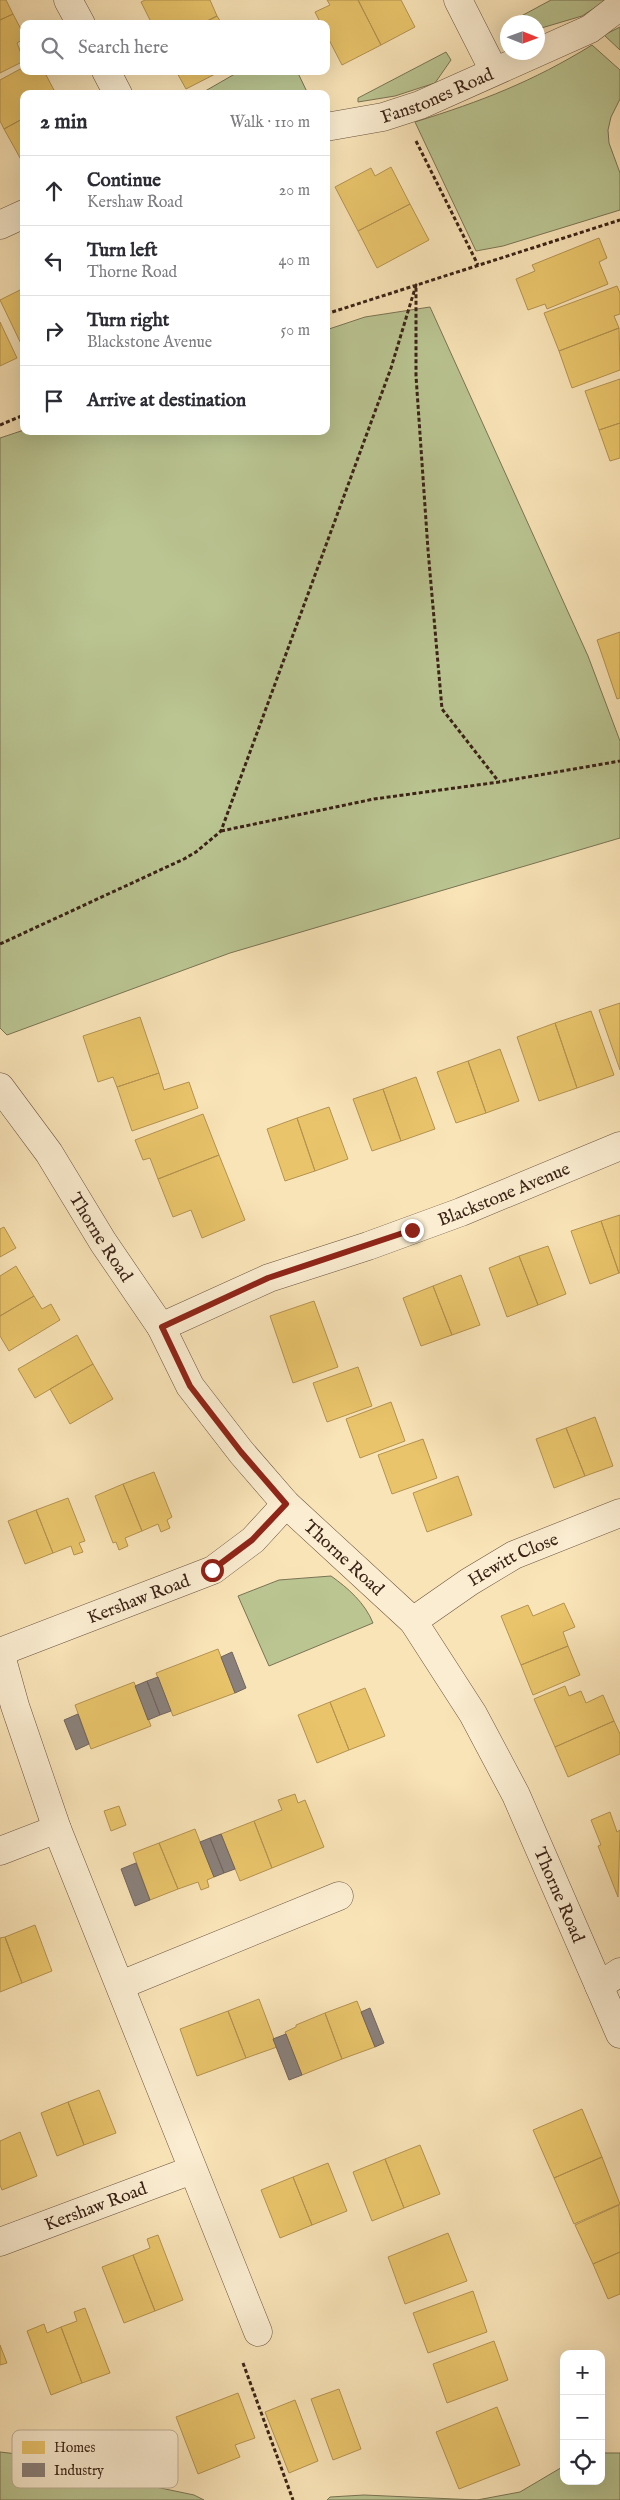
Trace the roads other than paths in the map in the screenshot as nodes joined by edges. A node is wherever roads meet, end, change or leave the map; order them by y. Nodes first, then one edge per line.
1 (68, 0) edge
2 (458, 0) edge
3 (620, 6) edge
4 (79, 20) edge
5 (494, 71) junction
6 (108, 75) edge
7 (116, 90) edge
8 (330, 126) edge
9 (20, 216) edge
10 (0, 225) edge
11 (0, 1087) edge
12 (620, 1146) edge
13 (162, 1327) junction
14 (286, 1504) junction
15 (620, 1513) edge
16 (413, 1621) junction
17 (57, 1829) junction
18 (0, 1851) edge
19 (338, 1896) dead end
20 (610, 1979) edge
21 (121, 1985) junction
22 (620, 2034) edge
23 (192, 2170) junction
24 (0, 2242) edge
25 (258, 2332) road end

1 - 4 street
2 - 5 street
3 - 5 street, Fanstones Road
5 - 8 street, Fanstones Road
6 - 7 street
9 - 10 street
11 - 13 street, Thorne Road
12 - 13 street, Blackstone Avenue
13 - 14 street, Thorne Road
14 - 16 street, Thorne Road
14 - 17 street, Kershaw Road
15 - 16 street, Hewitt Close
16 - 20 street, Thorne Road
17 - 18 street
17 - 21 street, Kershaw Road
19 - 21 street
20 - 22 street, Thorne Road
21 - 23 street, Kershaw Road
23 - 24 street, Kershaw Road
23 - 25 street, Kershaw Road

